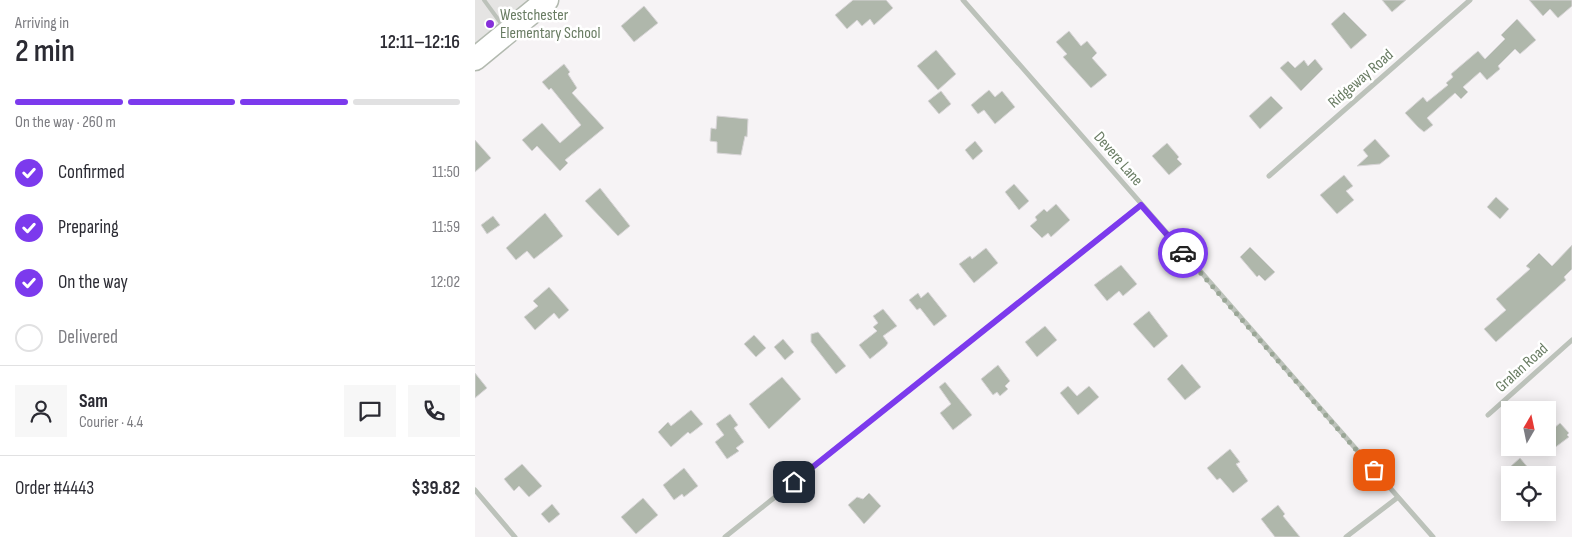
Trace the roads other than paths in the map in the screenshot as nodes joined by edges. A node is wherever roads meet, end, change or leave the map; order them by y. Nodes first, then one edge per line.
1 (484, 0) edge
2 (547, 0) edge
3 (963, 0) edge
4 (1470, 0) edge
5 (507, 32) junction
6 (475, 58) edge
7 (1269, 176) dead end
8 (1141, 205) junction
9 (1572, 340) edge
10 (1488, 415) dead end
11 (475, 490) edge
12 (1397, 498) junction
13 (515, 537) edge
14 (725, 537) edge
15 (1346, 537) edge
16 (1433, 537) edge

1 - 5 lane
2 - 5 street
3 - 8 street, Devere Lane
4 - 7 street, Ridgeway Road
5 - 6 street
8 - 12 street, Devere Lane
8 - 14 street
9 - 10 street, Gralan Road
11 - 13 street
12 - 15 street
12 - 16 street, Devere Lane

